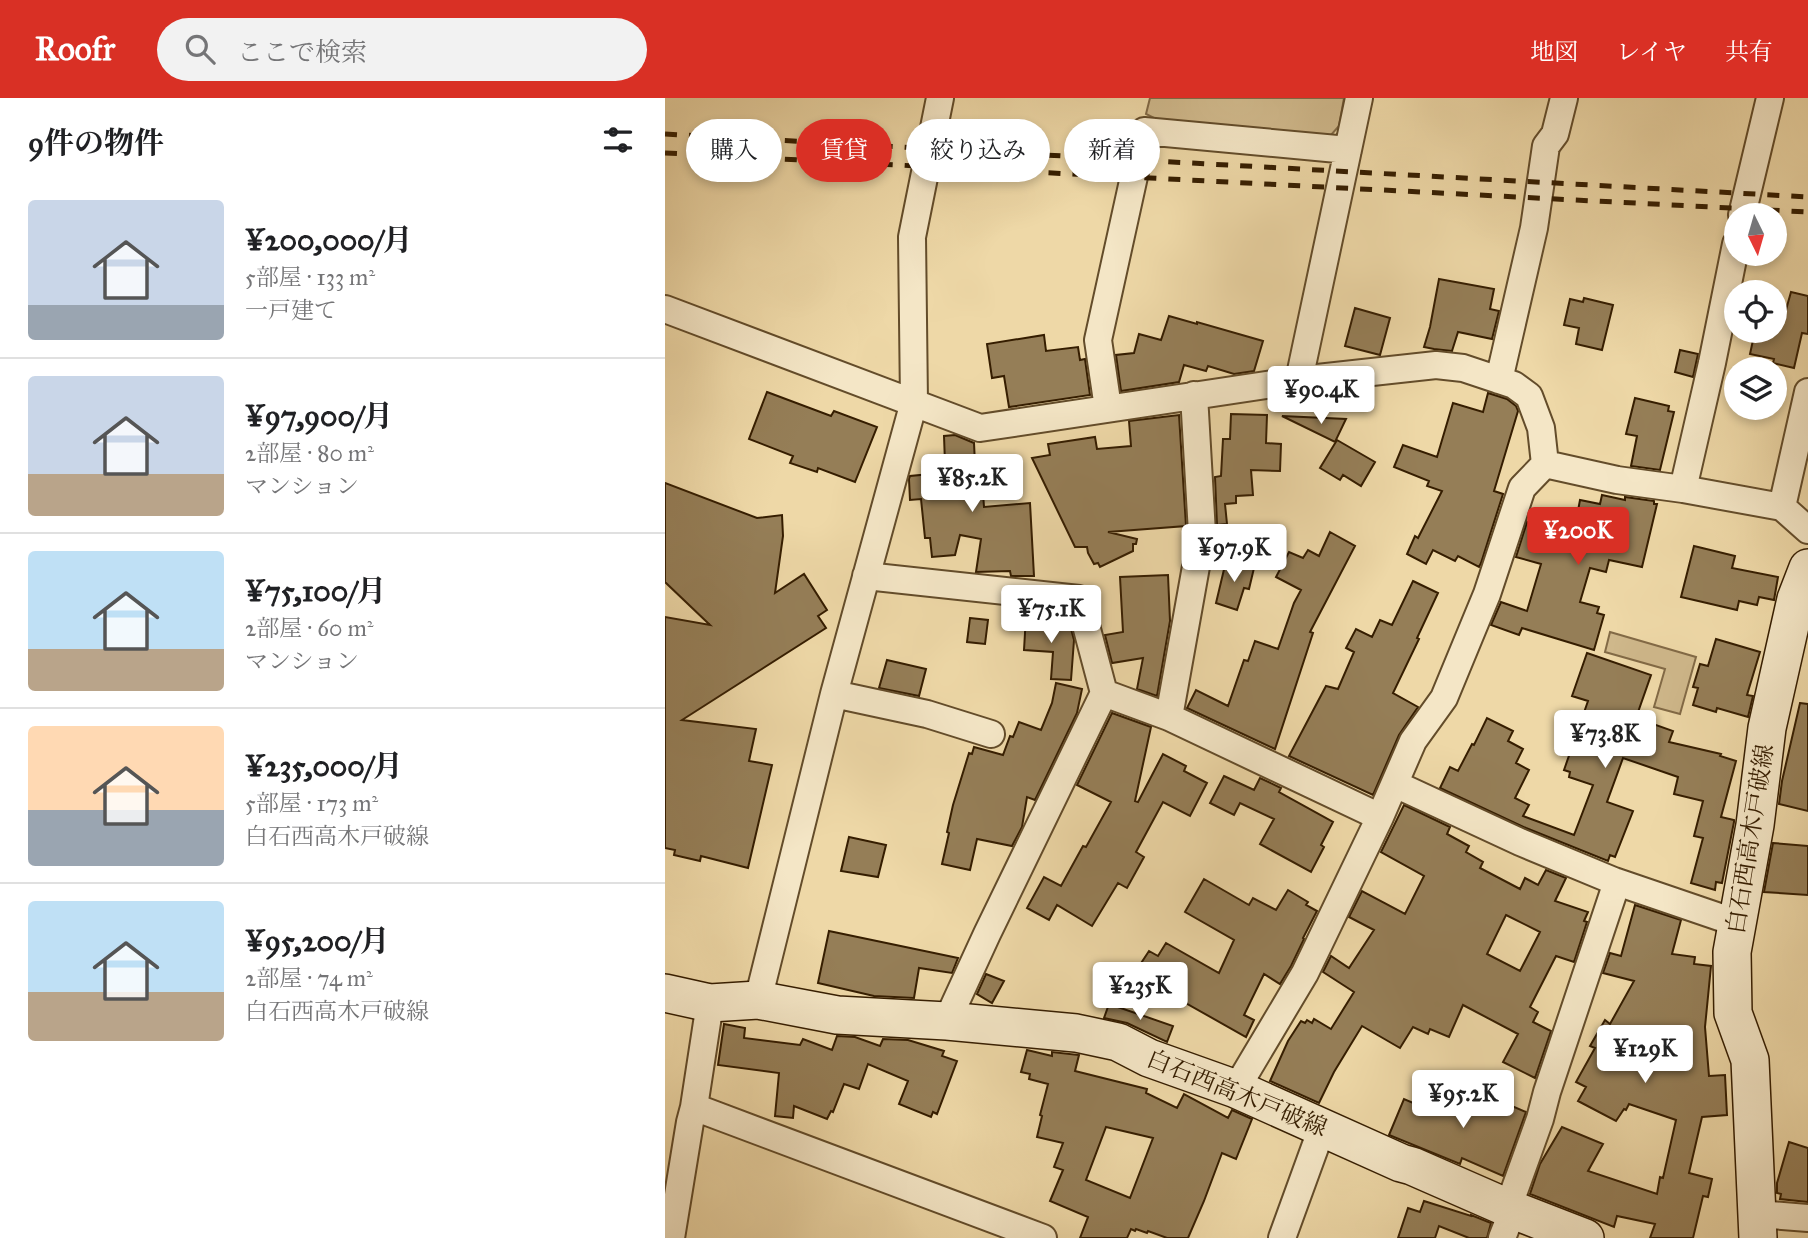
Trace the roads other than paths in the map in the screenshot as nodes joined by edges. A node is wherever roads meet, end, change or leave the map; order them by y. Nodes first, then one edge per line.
1 (940, 98) edge
2 (1359, 98) edge
3 (1564, 98) edge
4 (1770, 98) edge
5 (1348, 150) junction
6 (1745, 203) edge
7 (1732, 266) edge
8 (665, 309) edge
9 (1299, 380) junction
10 (1499, 380) junction
11 (1808, 391) edge
12 (1193, 395) junction
13 (914, 402) junction
14 (1108, 408) junction
15 (1545, 464) junction
16 (1683, 489) junction
17 (1782, 507) junction
18 (1808, 530) edge
19 (1808, 568) edge
20 (866, 576) junction
21 (1104, 693) junction
22 (834, 694) junction
23 (1169, 717) junction
24 (991, 734) dead end
25 (1395, 784) junction
26 (1380, 817) junction
27 (1617, 882) junction
28 (1737, 923) junction
29 (665, 993) edge
30 (758, 1000) junction
31 (710, 1003) junction
32 (947, 1021) junction
33 (1236, 1089) junction
34 (694, 1107) junction
35 (1322, 1128) junction
36 (1808, 1218) edge
37 (1508, 1219) edge
38 (1758, 1226) edge
39 (671, 1238) edge
40 (1043, 1238) edge
41 (1282, 1238) edge
42 (1585, 1238) edge

1 - 13 street
2 - 5 street
3 - 10 street
4 - 6 street
5 - 9 street
5 - 14 street
7 - 16 street
8 - 13 street
9 - 10 street
9 - 12 street
10 - 15 street
11 - 17 street
12 - 14 street
12 - 23 street
13 - 14 street
13 - 20 street
15 - 16 street
15 - 25 street
16 - 17 street
17 - 18 street
19 - 28 main road, 白石西高木戸破線
20 - 21 street
20 - 22 street
21 - 23 street
21 - 32 street
22 - 24 street
22 - 30 street
23 - 26 street
25 - 26 street
25 - 27 street
26 - 33 street
27 - 28 street
27 - 37 street
28 - 38 main road, 白石西高木戸破線
29 - 31 main road, 白石西高木戸破線
30 - 31 main road, 白石西高木戸破線
30 - 32 main road, 白石西高木戸破線
31 - 34 street
32 - 33 main road, 白石西高木戸破線
33 - 35 main road, 白石西高木戸破線
34 - 39 street
34 - 40 street
35 - 37 main road, 白石西高木戸破線
35 - 41 street
36 - 38 street
37 - 42 main road, 白石西高木戸破線

